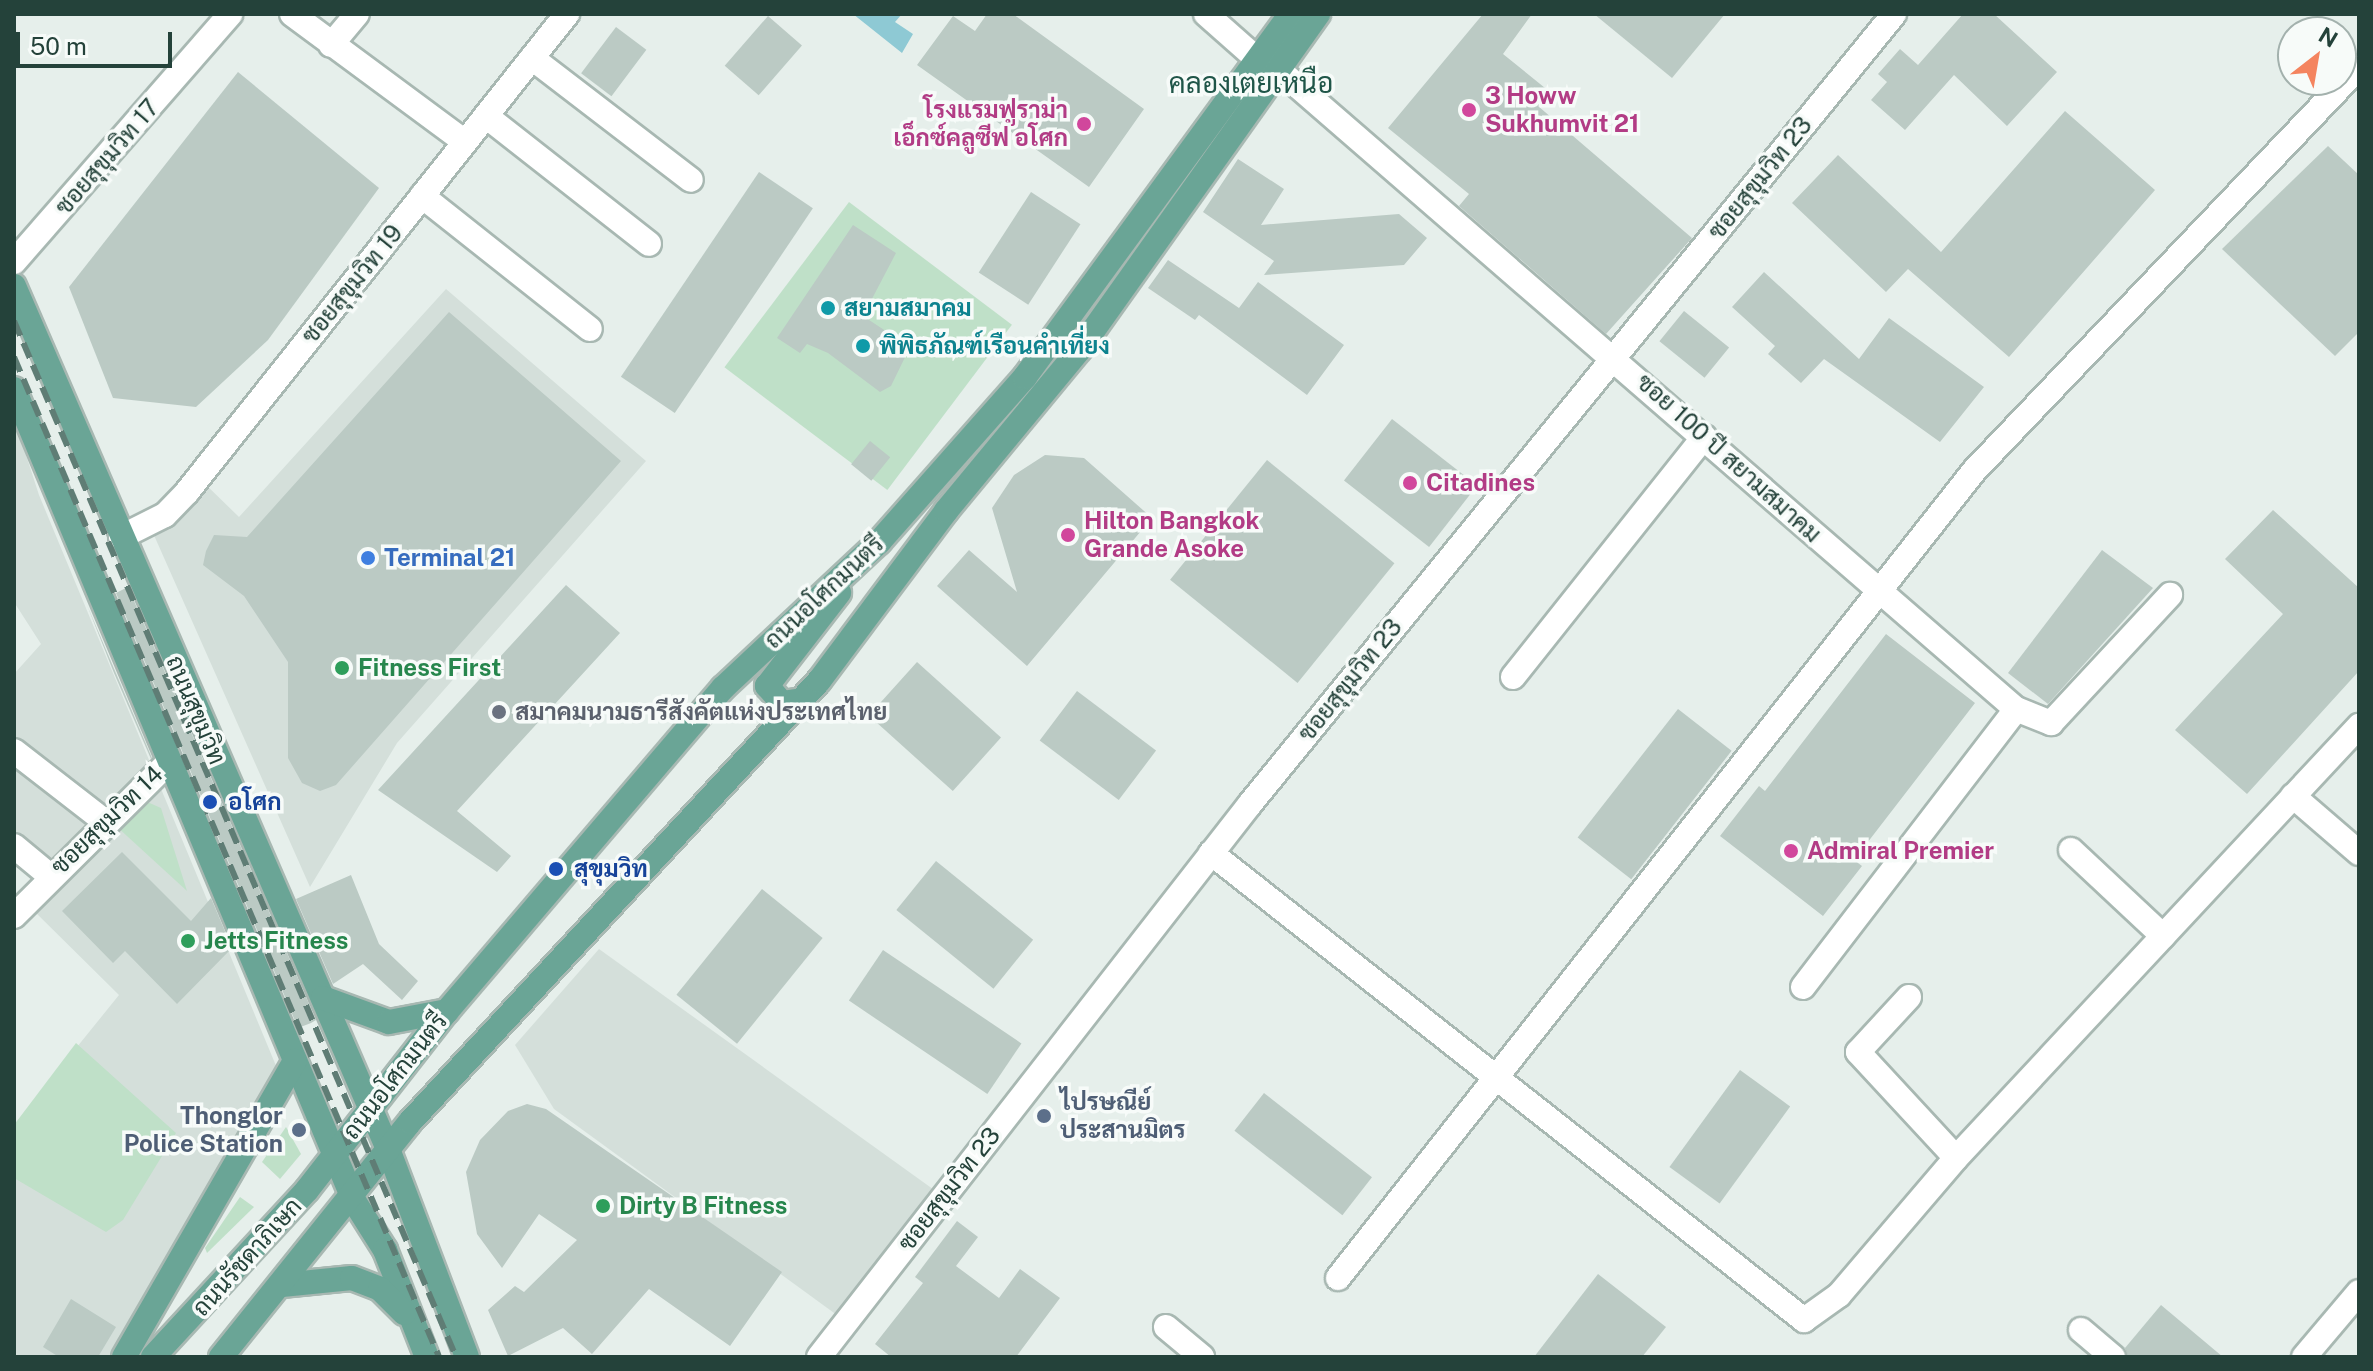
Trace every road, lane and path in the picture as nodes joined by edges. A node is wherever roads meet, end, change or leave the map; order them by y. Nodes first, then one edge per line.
1 (230, 14) edge
2 (292, 14) edge
3 (357, 14) edge
4 (567, 14) edge
5 (1206, 14) edge
6 (1291, 14) edge
7 (1318, 14) edge
8 (1894, 14) edge
9 (331, 45) junction
10 (532, 58) junction
11 (1257, 59) junction
12 (2359, 67) edge
13 (1279, 70) junction
14 (486, 116) junction
15 (465, 142) junction
16 (691, 180) dead end
17 (422, 196) junction
18 (649, 244) dead end
19 (14, 262) edge
20 (14, 286) edge
21 (590, 329) dead end
22 (1617, 355) junction
23 (14, 389) edge
24 (1704, 437) junction
25 (121, 537) junction
26 (863, 558) junction
27 (1880, 595) junction
28 (2170, 595) dead end
29 (1513, 677) dead end
30 (802, 700) junction
31 (2016, 709) junction
32 (2359, 726) edge
33 (14, 751) edge
34 (169, 762) junction
35 (2293, 796) junction
36 (103, 820) junction
37 (14, 846) edge
38 (2071, 850) dead end
39 (1211, 853) junction
40 (2359, 853) edge
41 (49, 875) junction
42 (14, 916) edge
43 (2163, 936) junction
44 (1803, 987) dead end
45 (1909, 997) dead end
46 (323, 998) junction
47 (447, 1011) junction
48 (295, 1061) junction
49 (1499, 1078) junction
50 (369, 1106) junction
51 (388, 1149) junction
52 (336, 1152) junction
53 (1956, 1158) junction
54 (354, 1201) junction
55 (1338, 1278) dead end
56 (282, 1285) junction
57 (2359, 1292) edge
58 (412, 1320) junction
59 (1166, 1327) dead end
60 (2081, 1330) dead end
61 (124, 1357) edge
62 (153, 1357) edge
63 (221, 1357) edge
64 (427, 1357) edge
65 (467, 1357) edge
66 (819, 1357) edge
67 (1202, 1357) edge
68 (2113, 1357) edge
69 (2304, 1357) edge

1 - 19 street, ซอยสุขุมวิท 17
2 - 9 street
3 - 9 street
4 - 10 street, ซอยสุขุมวิท 19
5 - 11 street
6 - 11 main road, ถนนอโศกมนตรี
7 - 13 main road, ถนนอโศกมนตรี
8 - 22 street, ซอยสุขุมวิท 23
9 - 15 street
10 - 14 street, ซอยสุขุมวิท 19
10 - 16 street
11 - 26 main road, ถนนอโศกมนตรี
12 - 27 street
13 - 22 street, ซอย 100 ปี สยามสมาคม
13 - 30 main road, ถนนอโศกมนตรี
14 - 15 street, ซอยสุขุมวิท 19
14 - 18 street
15 - 17 street, ซอยสุขุมวิท 19
17 - 21 street
17 - 25 street, ซอยสุขุมวิท 19
20 - 25 main road, ถนนสุขุมวิท
22 - 24 street, ซอย 100 ปี สยามสมาคม
22 - 39 street, ซอยสุขุมวิท 23
23 - 34 main road, ถนนสุขุมวิท
24 - 27 street, ซอย 100 ปี สยามสมาคม
24 - 29 street
25 - 46 main road, ถนนสุขุมวิท
26 - 30 main road
26 - 47 main road, ถนนอโศกมนตรี
27 - 31 street, ซอย 100 ปี สยามสมาคม
27 - 49 street
28 - 31 street, ซอย 100 ปี สยามสมาคม
30 - 51 main road, ถนนอโศกมนตรี
31 - 44 street
32 - 35 street
33 - 36 street
34 - 36 street, ซอยสุขุมวิท 14
34 - 48 main road, ถนนสุขุมวิท
35 - 40 street
35 - 43 street
36 - 41 street, ซอยสุขุมวิท 14
37 - 41 street
38 - 43 street
39 - 49 street
39 - 66 street, ซอยสุขุมวิท 23
41 - 42 street, ซอยสุขุมวิท 14
43 - 53 street
45 - 53 street
46 - 47 main road
46 - 50 main road, ถนนสุขุมวิท
47 - 50 main road, ถนนอโศกมนตรี
48 - 52 main road, ถนนสุขุมวิท
48 - 61 main road
49 - 53 street
49 - 55 street
50 - 51 main road, ถนนสุขุมวิท
50 - 52 main road, ถนนอโศกมนตรี
51 - 54 main road, ถนนรัชดาภิเษก
51 - 65 main road, ถนนสุขุมวิท
52 - 54 main road, ถนนสุขุมวิท
52 - 62 main road, ถนนรัชดาภิเษก
54 - 56 main road, ถนนรัชดาภิเษก
54 - 58 main road, ถนนสุขุมวิท
56 - 58 main road
56 - 63 main road, ถนนรัชดาภิเษก
57 - 69 street
58 - 64 main road, ถนนสุขุมวิท
59 - 67 street
60 - 68 street

